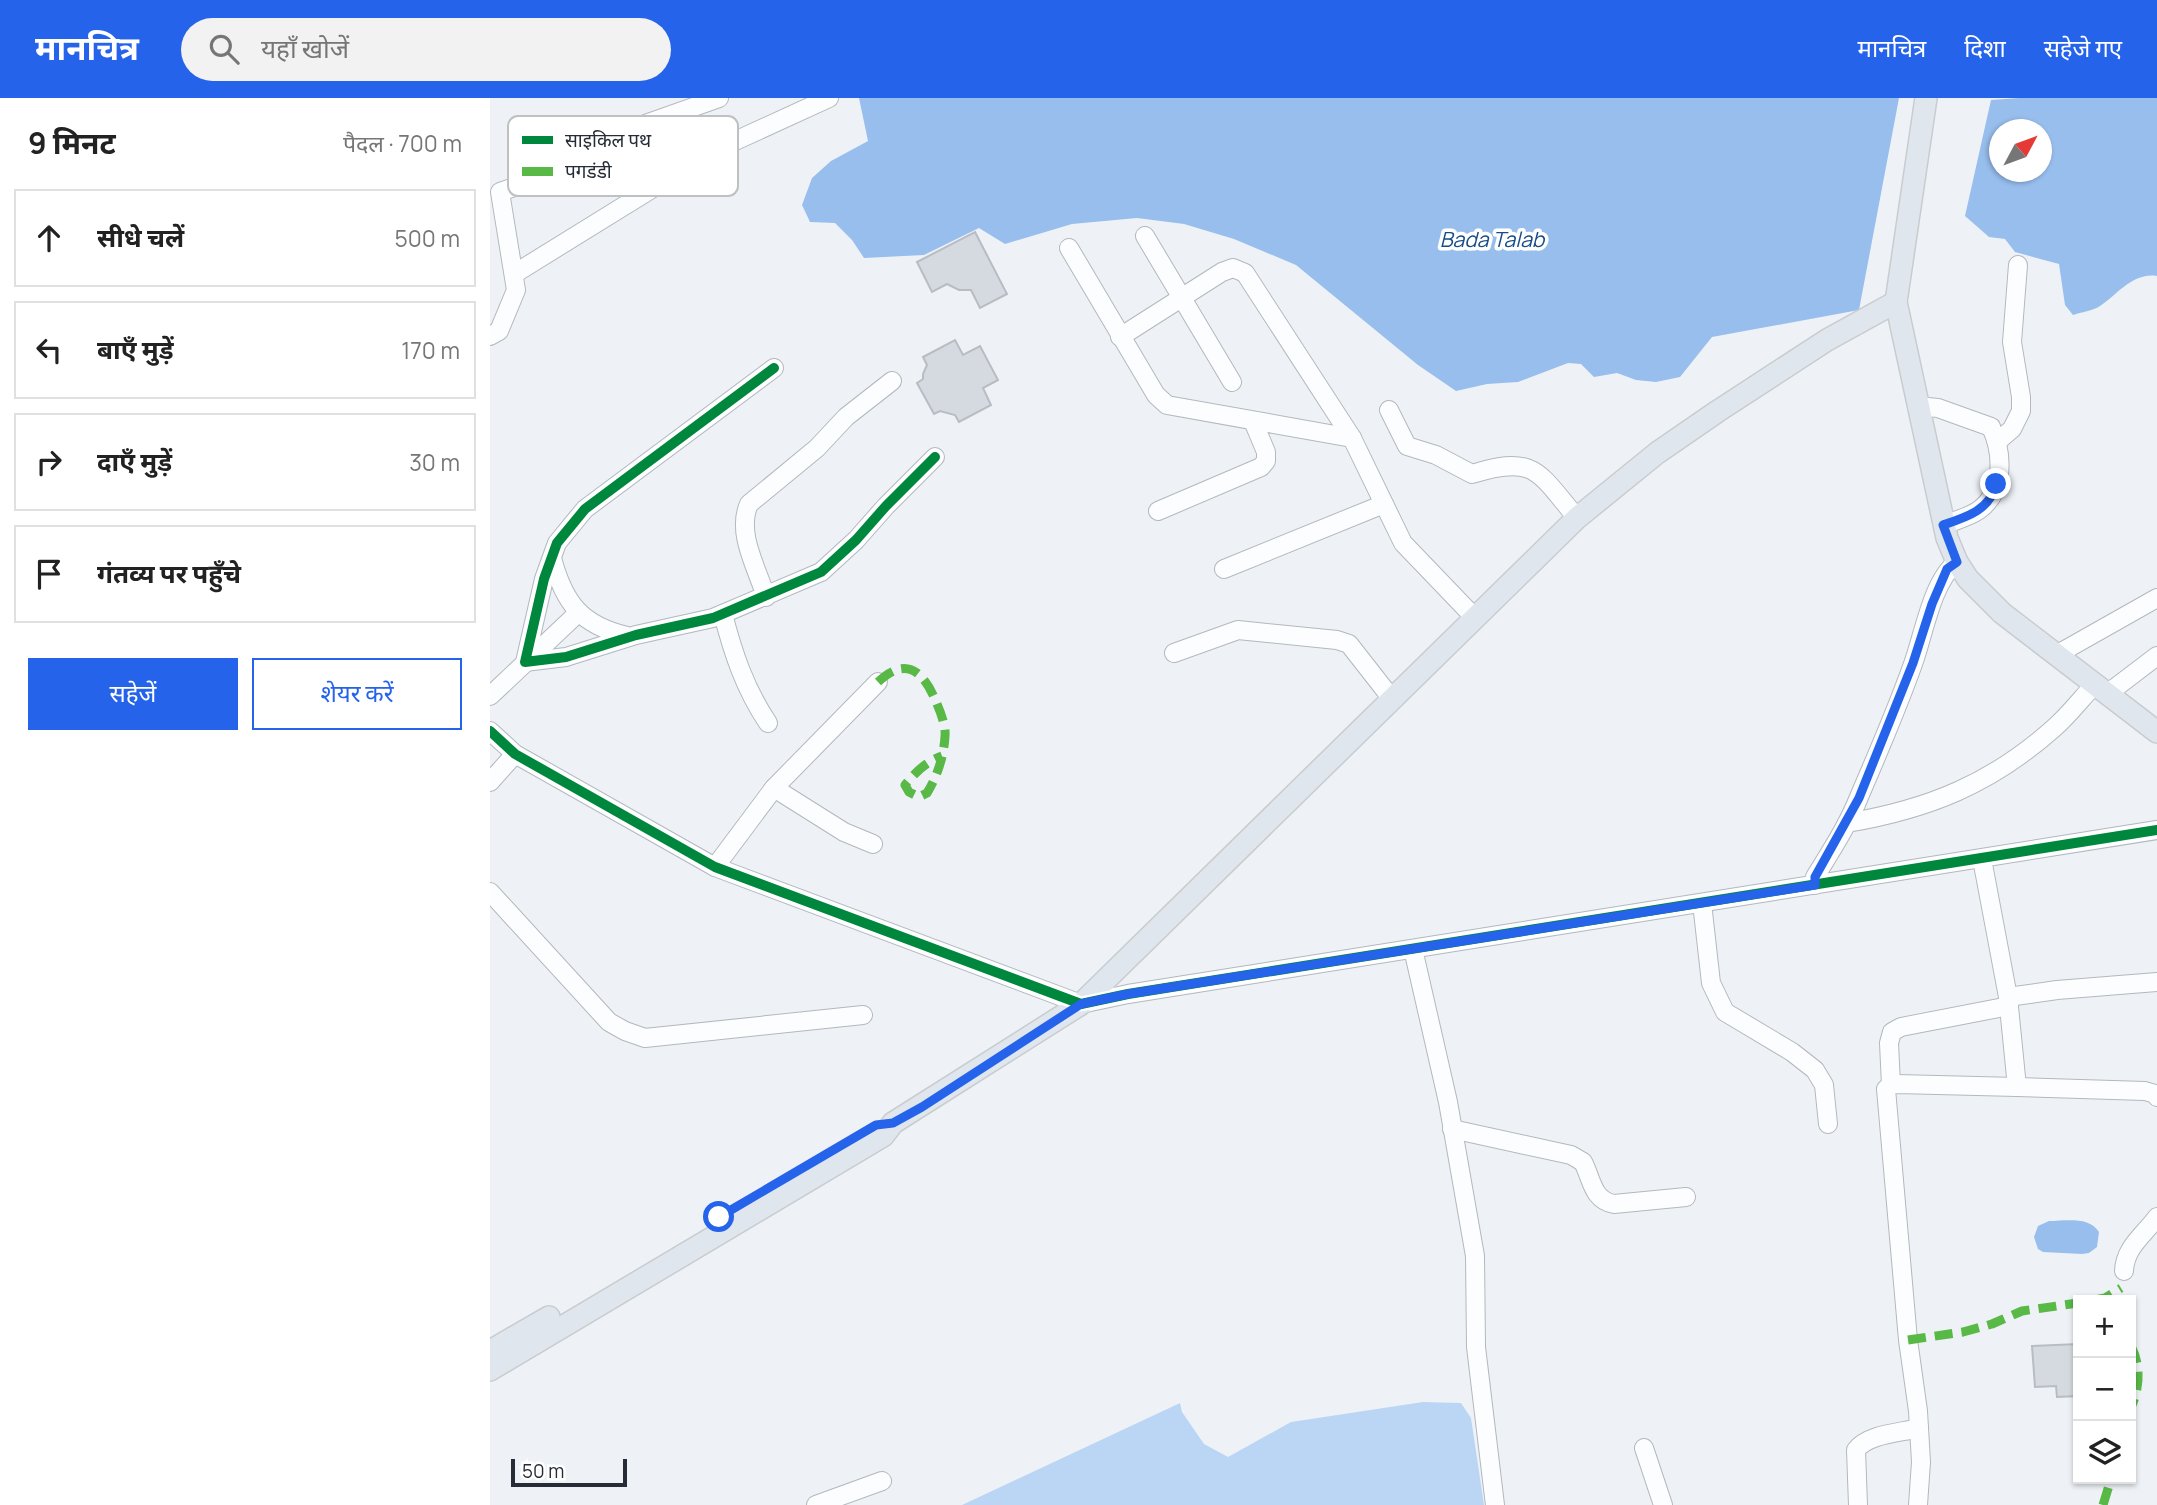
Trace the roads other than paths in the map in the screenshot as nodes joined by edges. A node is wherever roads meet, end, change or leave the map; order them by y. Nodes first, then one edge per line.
1 (719, 98) edge
2 (829, 98) edge
3 (1926, 98) edge
4 (668, 116) edge
5 (738, 140) edge
6 (508, 189) edge
7 (639, 196) edge
8 (1145, 236) dead end
9 (1069, 248) dead end
10 (2018, 265) dead end
11 (514, 274) junction
12 (1181, 299) junction
13 (1896, 302) junction
14 (490, 336) edge
15 (1121, 337) junction
16 (774, 368) dead end
17 (892, 381) dead end
18 (1232, 382) dead end
19 (1917, 407) junction
20 (1389, 410) dead end
21 (1253, 421) junction
22 (1352, 438) junction
23 (1998, 441) junction
24 (934, 457) dead end
25 (1384, 504) junction
26 (1158, 511) dead end
27 (1577, 518) junction
28 (1943, 525) junction
29 (552, 558) junction
30 (1957, 562) junction
31 (1224, 569) dead end
32 (766, 597) junction
33 (2157, 598) edge
34 (578, 613) junction
35 (723, 614) junction
36 (1475, 618) junction
37 (630, 637) junction
38 (1174, 653) dead end
39 (2056, 654) junction
40 (2157, 656) edge
41 (525, 662) junction
42 (878, 682) dead end
43 (2101, 689) junction
44 (490, 696) edge
45 (1392, 699) junction
46 (768, 723) dead end
47 (490, 731) edge
48 (2157, 732) edge
49 (515, 754) junction
50 (490, 782) edge
51 (774, 788) junction
52 (1847, 823) junction
53 (2157, 830) edge
54 (873, 844) dead end
55 (1982, 859) junction
56 (715, 867) junction
57 (1815, 885) junction
58 (490, 892) edge
59 (1702, 903) junction
60 (1413, 949) junction
61 (2157, 982) edge
62 (2009, 1002) junction
63 (1081, 1004) junction
64 (863, 1015) dead end
65 (1891, 1085) junction
66 (2017, 1087) junction
67 (2156, 1094) edge
68 (893, 1123) junction
69 (1828, 1124) dead end
70 (1452, 1129) junction
71 (1686, 1197) dead end
72 (2157, 1217) edge
73 (2124, 1270) dead end
74 (490, 1351) edge
75 (490, 1370) edge
76 (1919, 1428) junction
77 (1644, 1448) dead end
78 (883, 1481) dead end
79 (816, 1505) edge
80 (1495, 1505) edge
81 (1662, 1505) edge
82 (1858, 1505) edge
83 (1917, 1505) edge

1 - 4 street
2 - 5 street
3 - 13 main road
6 - 11 street
7 - 11 street
8 - 12 street
9 - 15 street
10 - 23 street
11 - 14 street
12 - 15 street
12 - 18 street
12 - 22 street
13 - 19 main road
13 - 27 main road
15 - 21 street
16 - 29 street
17 - 32 street
19 - 23 street
19 - 28 main road
20 - 27 street
21 - 22 street
21 - 26 street
22 - 25 street
23 - 28 street
24 - 32 street
25 - 31 street
25 - 36 street
27 - 36 main road
28 - 30 main road
29 - 34 street
29 - 41 street
30 - 39 main road
30 - 52 street
32 - 35 street
33 - 39 street
34 - 37 street
34 - 41 street
35 - 37 street
35 - 46 street
36 - 45 main road
37 - 41 street
38 - 45 street
39 - 43 main road
40 - 43 street
41 - 44 street
42 - 51 street
43 - 48 main road
43 - 52 street
45 - 63 main road
47 - 49 street
49 - 50 street
49 - 56 street
51 - 54 street
51 - 56 street
52 - 57 street
53 - 55 street
55 - 57 street
55 - 62 street
56 - 63 street
57 - 59 street
58 - 64 street
59 - 60 street
59 - 69 street
60 - 63 street
60 - 70 street
61 - 62 street
62 - 65 street
62 - 66 street
63 - 68 main road
65 - 66 street
65 - 76 street
66 - 67 street
68 - 74 main road
68 - 75 main road
70 - 71 street
70 - 80 street
72 - 73 street
76 - 82 street
76 - 83 street
77 - 81 street
78 - 79 street

